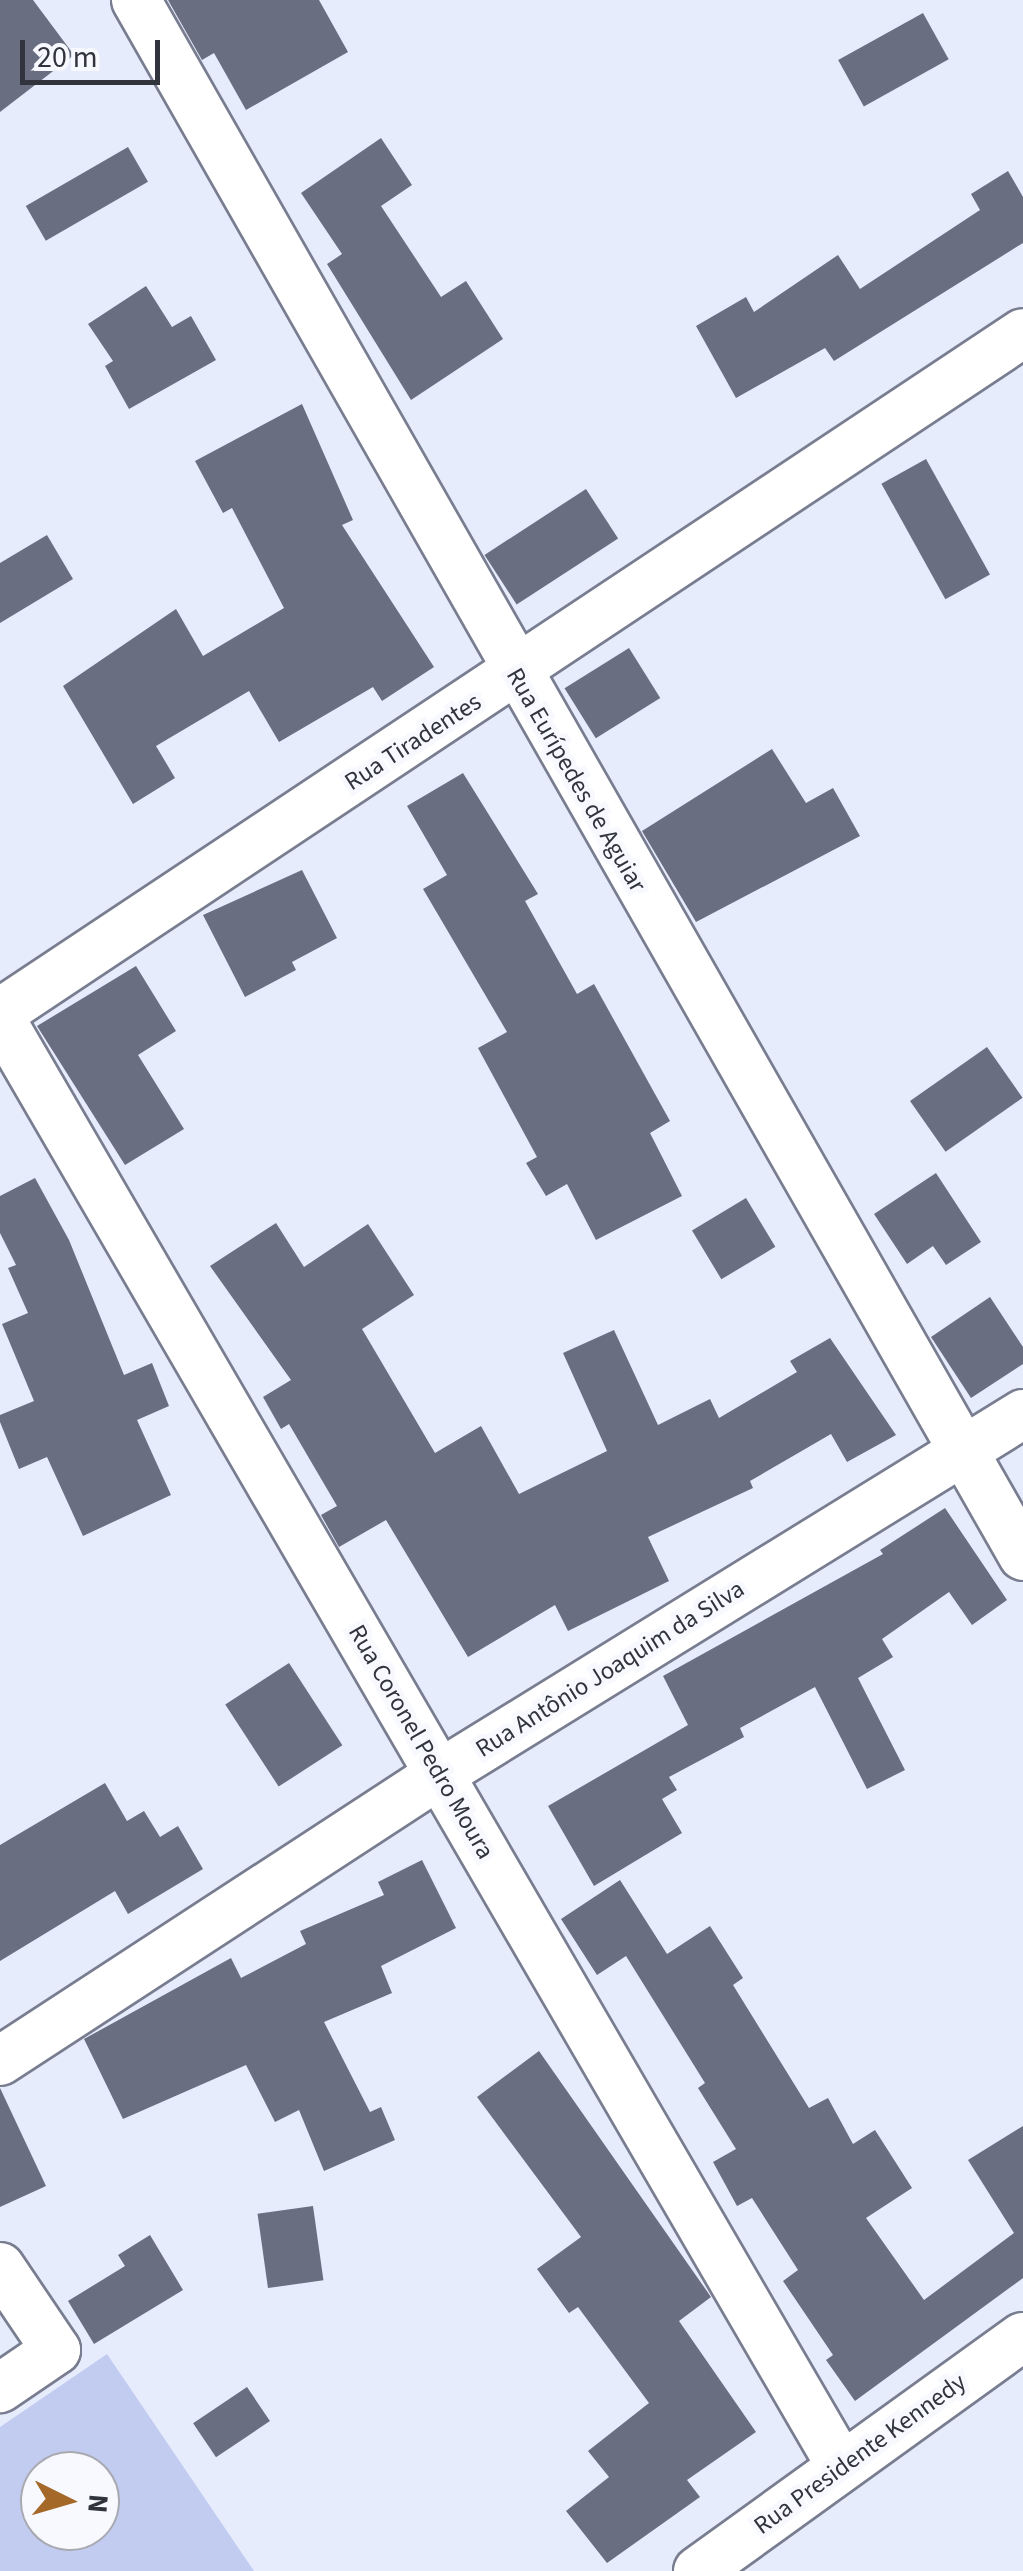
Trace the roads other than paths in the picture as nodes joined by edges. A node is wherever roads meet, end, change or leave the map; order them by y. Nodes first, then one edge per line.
1 (136, 0) edge
2 (1023, 334) edge
3 (516, 675) junction
4 (0, 1016) edge
5 (1023, 1414) edge
6 (960, 1453) junction
7 (1023, 1556) edge
8 (440, 1774) junction
9 (0, 2061) edge
10 (0, 2266) edge
11 (1023, 2337) edge
12 (0, 2388) edge
13 (841, 2466) junction
14 (698, 2571) edge

1 - 3 street, Rua Eurípedes de Aguiar
2 - 3 street, Rua Tiradentes
3 - 4 street, Rua Tiradentes
3 - 6 street, Rua Eurípedes de Aguiar
4 - 8 street, Rua Coronel Pedro Moura
5 - 6 street, Rua Antônio Joaquim da Silva
6 - 7 street, Rua Eurípedes de Aguiar
6 - 8 street, Rua Antônio Joaquim da Silva
8 - 9 street, Rua Antônio Joaquim da Silva
8 - 13 street, Rua Coronel Pedro Moura
10 - 12 street
11 - 13 street, Rua Presidente Kennedy
13 - 14 street, Rua Presidente Kennedy

